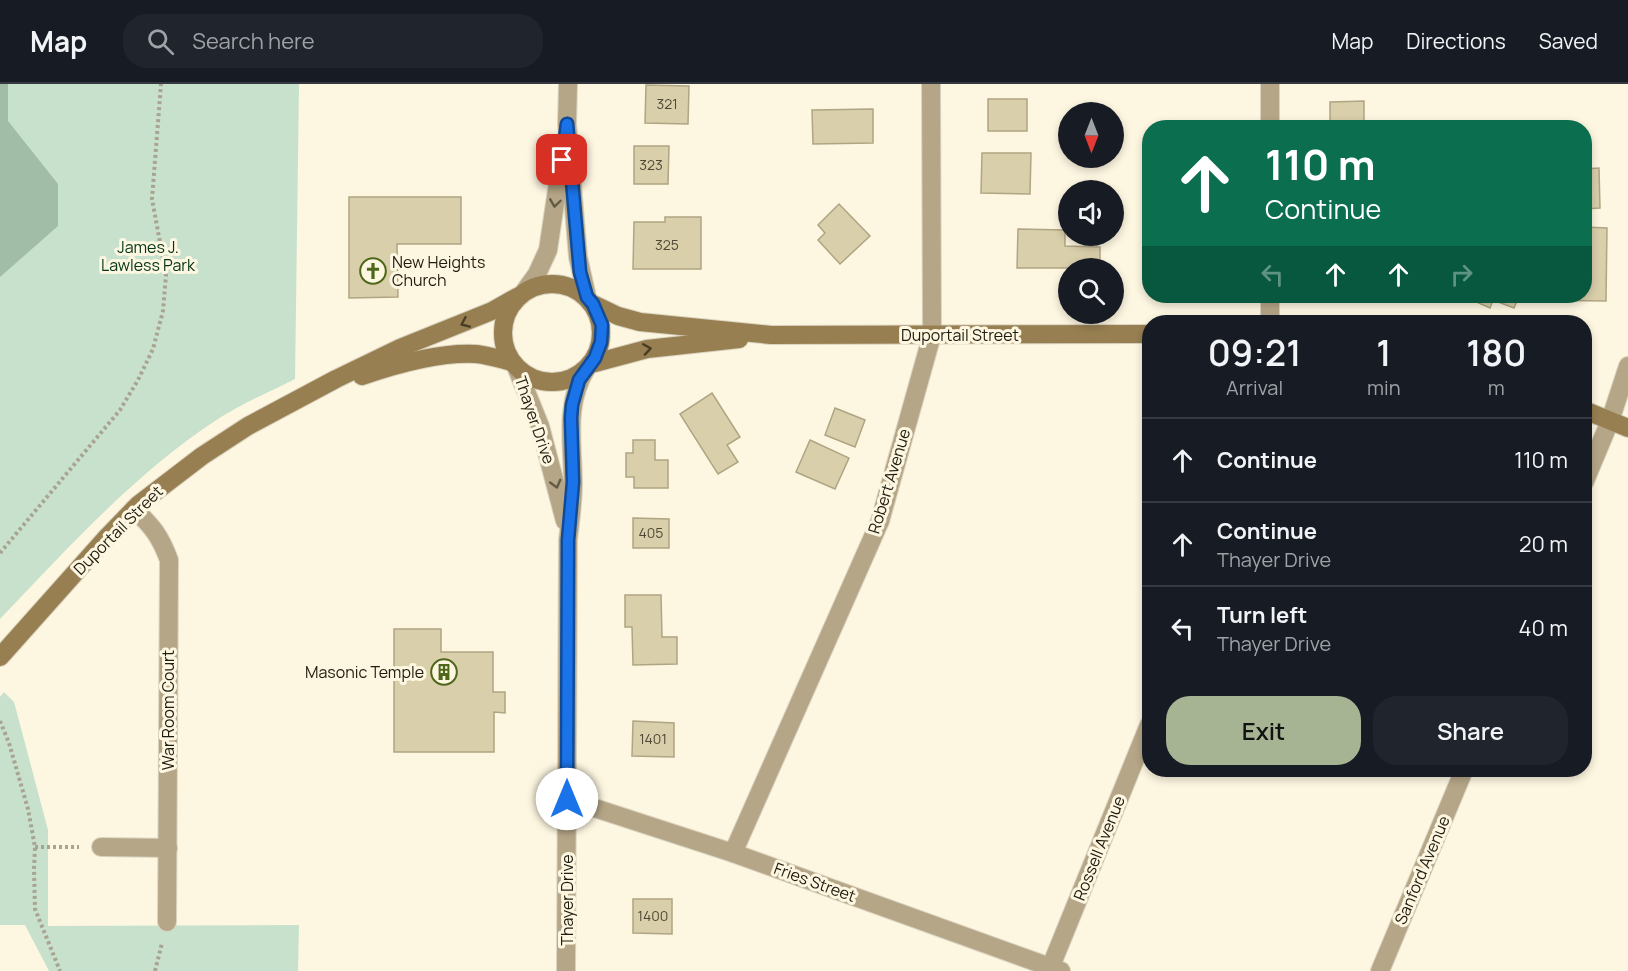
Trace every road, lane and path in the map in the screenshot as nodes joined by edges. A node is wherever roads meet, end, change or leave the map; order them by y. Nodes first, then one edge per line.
1 (161, 84) edge
2 (568, 84) edge
3 (931, 84) edge
4 (1270, 84) edge
5 (1270, 120) edge
6 (567, 124) junction
7 (521, 294) junction
8 (590, 301) junction
9 (1142, 334) edge
10 (771, 335) junction
11 (932, 335) junction
12 (515, 365) junction
13 (1628, 366) edge
14 (589, 367) junction
15 (286, 407) junction
16 (1592, 413) edge
17 (1610, 421) junction
18 (1628, 428) edge
19 (1592, 464) edge
20 (134, 509) junction
21 (568, 540) junction
22 (0, 553) edge
23 (0, 657) edge
24 (0, 721) edge
25 (1142, 743) edge
26 (1461, 777) edge
27 (567, 799) junction
28 (35, 847) junction
29 (101, 847) joint
30 (168, 848) junction
31 (733, 853) junction
32 (167, 922) joint
33 (1054, 970) edge
34 (60, 971) edge
35 (155, 971) edge
36 (566, 971) edge
37 (1380, 971) edge

1 - 22 path
2 - 6 street
3 - 11 street, Robert Avenue
4 - 5 street
6 -> 7 street
6 - 8 street
7 - 8 main road
7 - 12 main road
7 -> 15 main road, Duportail Street
8 - 10 main road, Duportail Street
8 - 14 main road
9 - 11 main road, Duportail Street
10 - 11 main road, Duportail Street
14 -> 10 main road, Duportail Street
11 - 31 street, Robert Avenue
12 - 14 main road
12 - 15 main road, Duportail Street
12 -> 21 street, Thayer Drive
13 - 17 street
14 - 21 street, Thayer Drive
15 - 20 main road, Duportail Street
16 - 17 main road
17 - 18 main road
17 - 19 street
20 - 23 main road, Duportail Street
20 - 30 street, War Room Court
21 - 27 street, Thayer Drive
24 - 28 path
25 - 33 street, Rossell Avenue
26 - 37 street, Sanford Avenue
27 - 31 street, Fries Street
27 - 36 street, Thayer Drive
28 - 29 path
28 - 34 path
29 - 30 street
30 - 32 street, War Room Court
31 - 33 street, Fries Street
32 - 35 path

